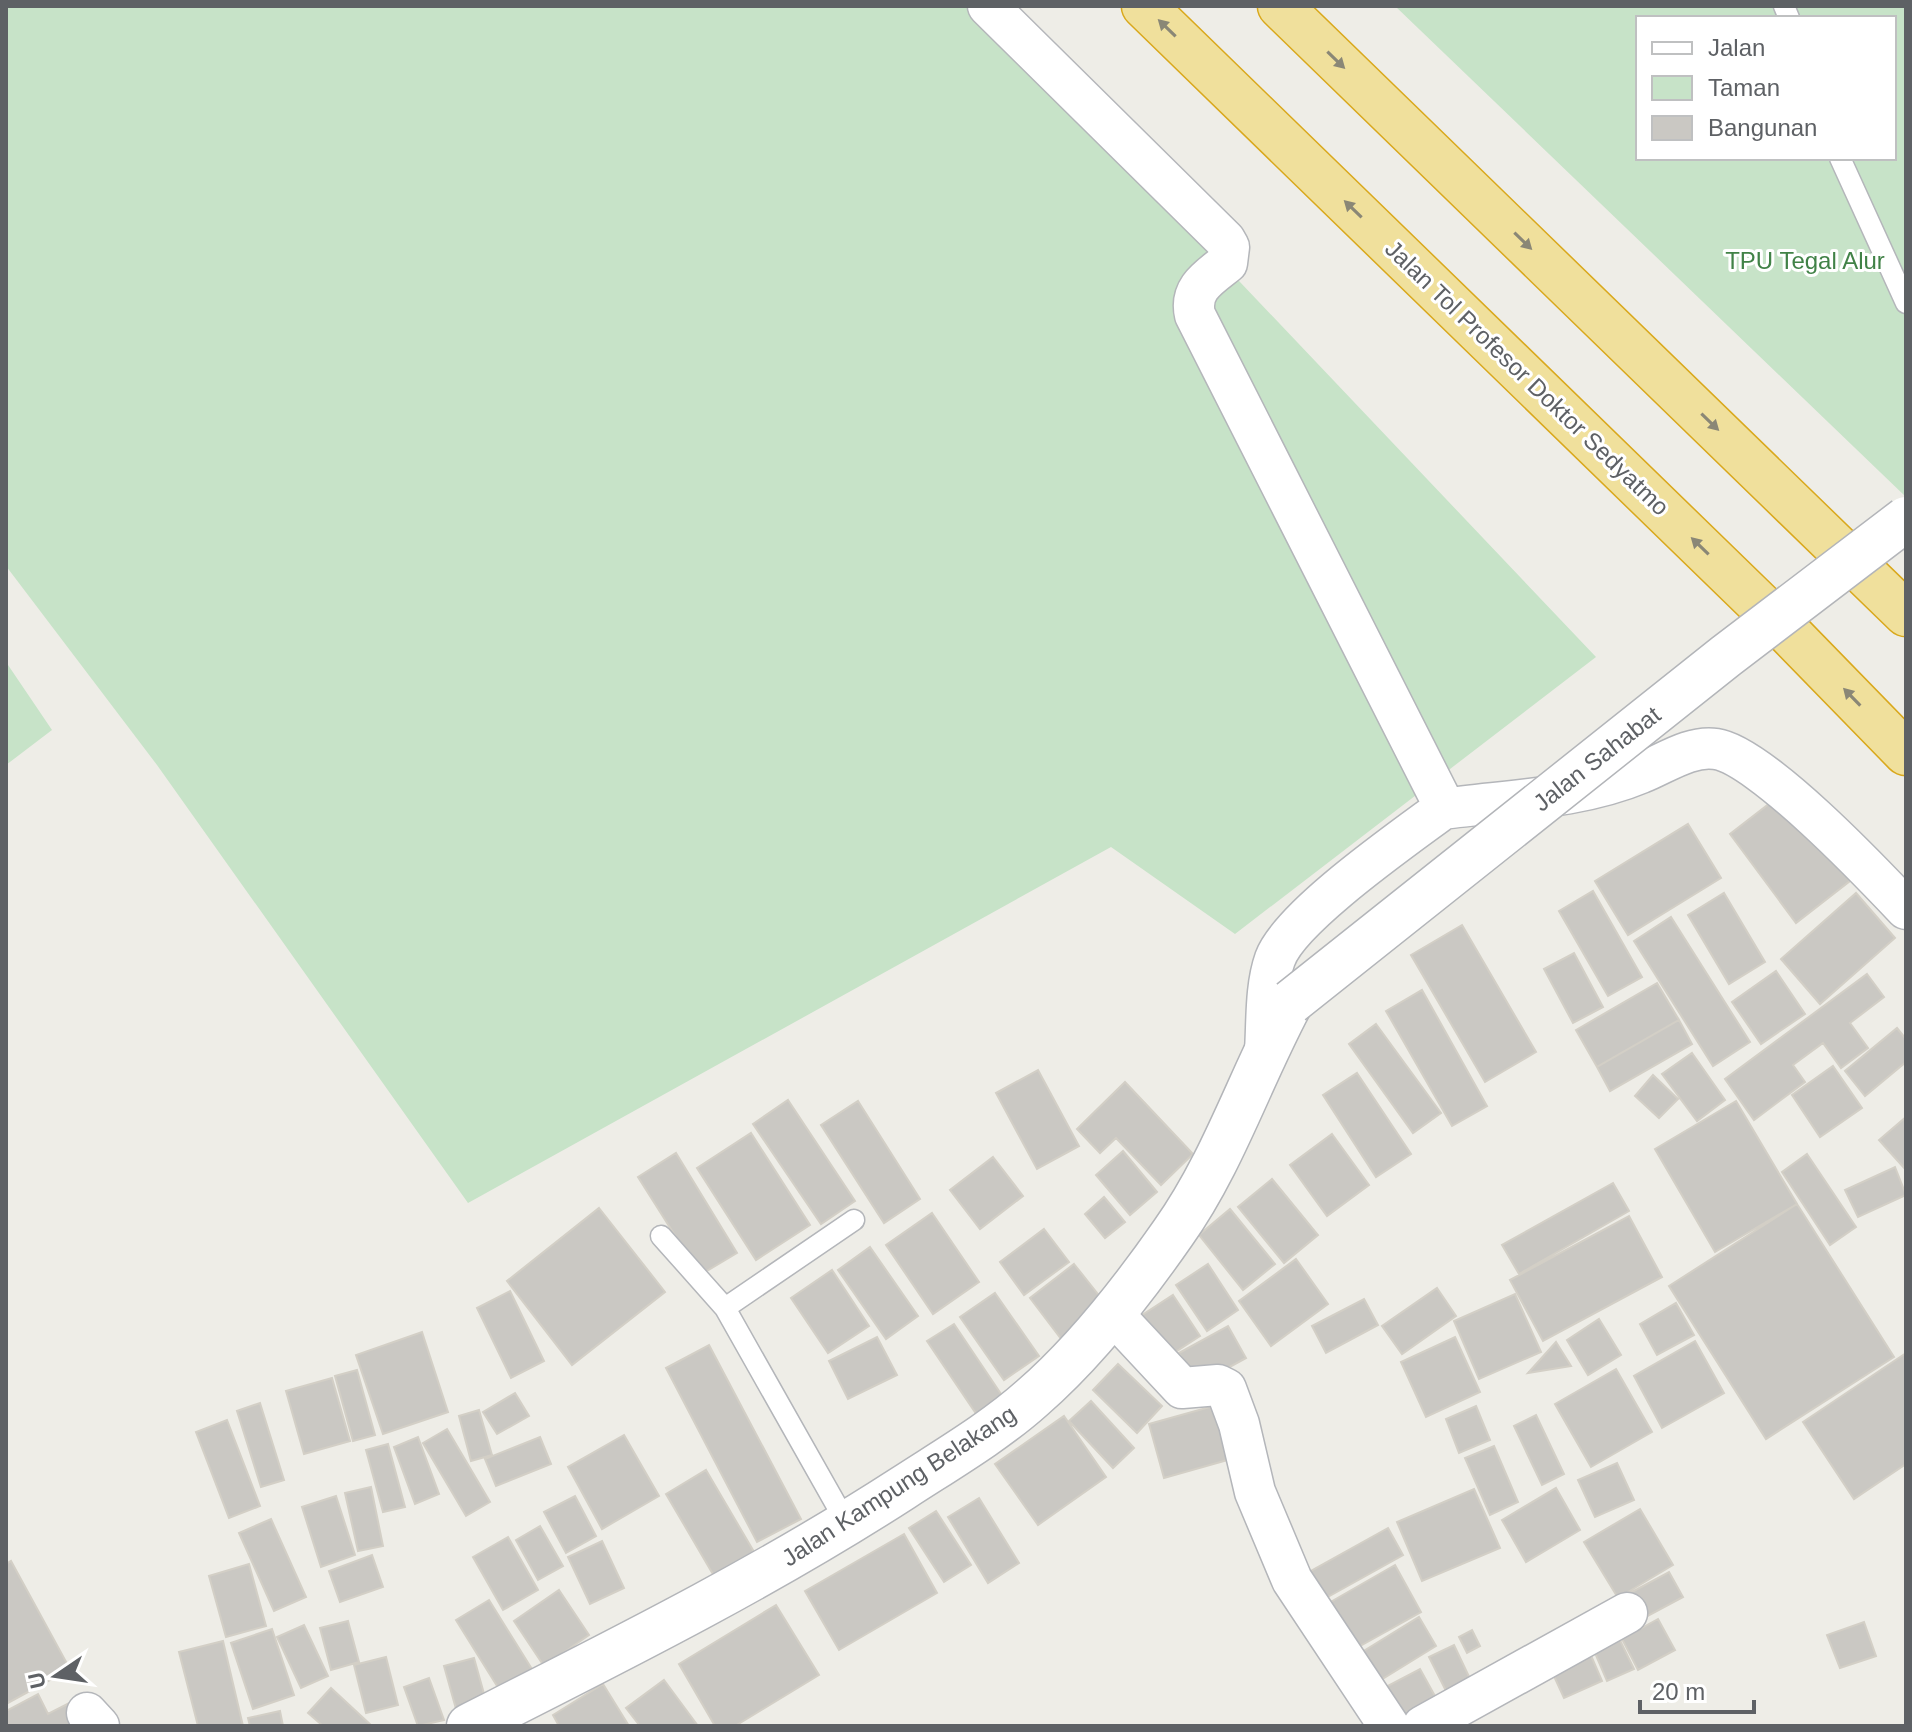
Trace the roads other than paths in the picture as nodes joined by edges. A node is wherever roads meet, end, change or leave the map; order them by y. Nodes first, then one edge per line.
1 (988, 6) edge
2 (1144, 6) edge
3 (1280, 6) edge
4 (1841, 160) edge
5 (1906, 303) edge
6 (1906, 519) edge
7 (1906, 614) edge
8 (1906, 753) edge
9 (1443, 809) junction
10 (1906, 909) edge
11 (1291, 1002) joint
12 (1265, 1051) junction
13 (854, 1220) dead end
14 (661, 1236) dead end
15 (725, 1308) junction
16 (1112, 1313) junction
17 (847, 1524) junction
18 (1627, 1613) dead end
19 (469, 1726) edge
20 (1389, 1726) edge
21 (1423, 1726) edge

1 - 9 street
8 -> 2 highway, Jalan Tol Profesor Doktor Sedyatmo
3 -> 7 highway
4 - 5 lane
6 - 11 street, Jalan Sahabat, bridge
9 - 10 street
9 - 12 street
11 - 12 street, Jalan Kampung Belakang
12 - 16 street, Jalan Kampung Belakang
13 - 15 lane
14 - 15 lane
15 - 17 lane
16 - 17 street, Jalan Kampung Belakang
16 - 20 street
17 - 19 street, Jalan Kampung Belakang
18 - 21 street

